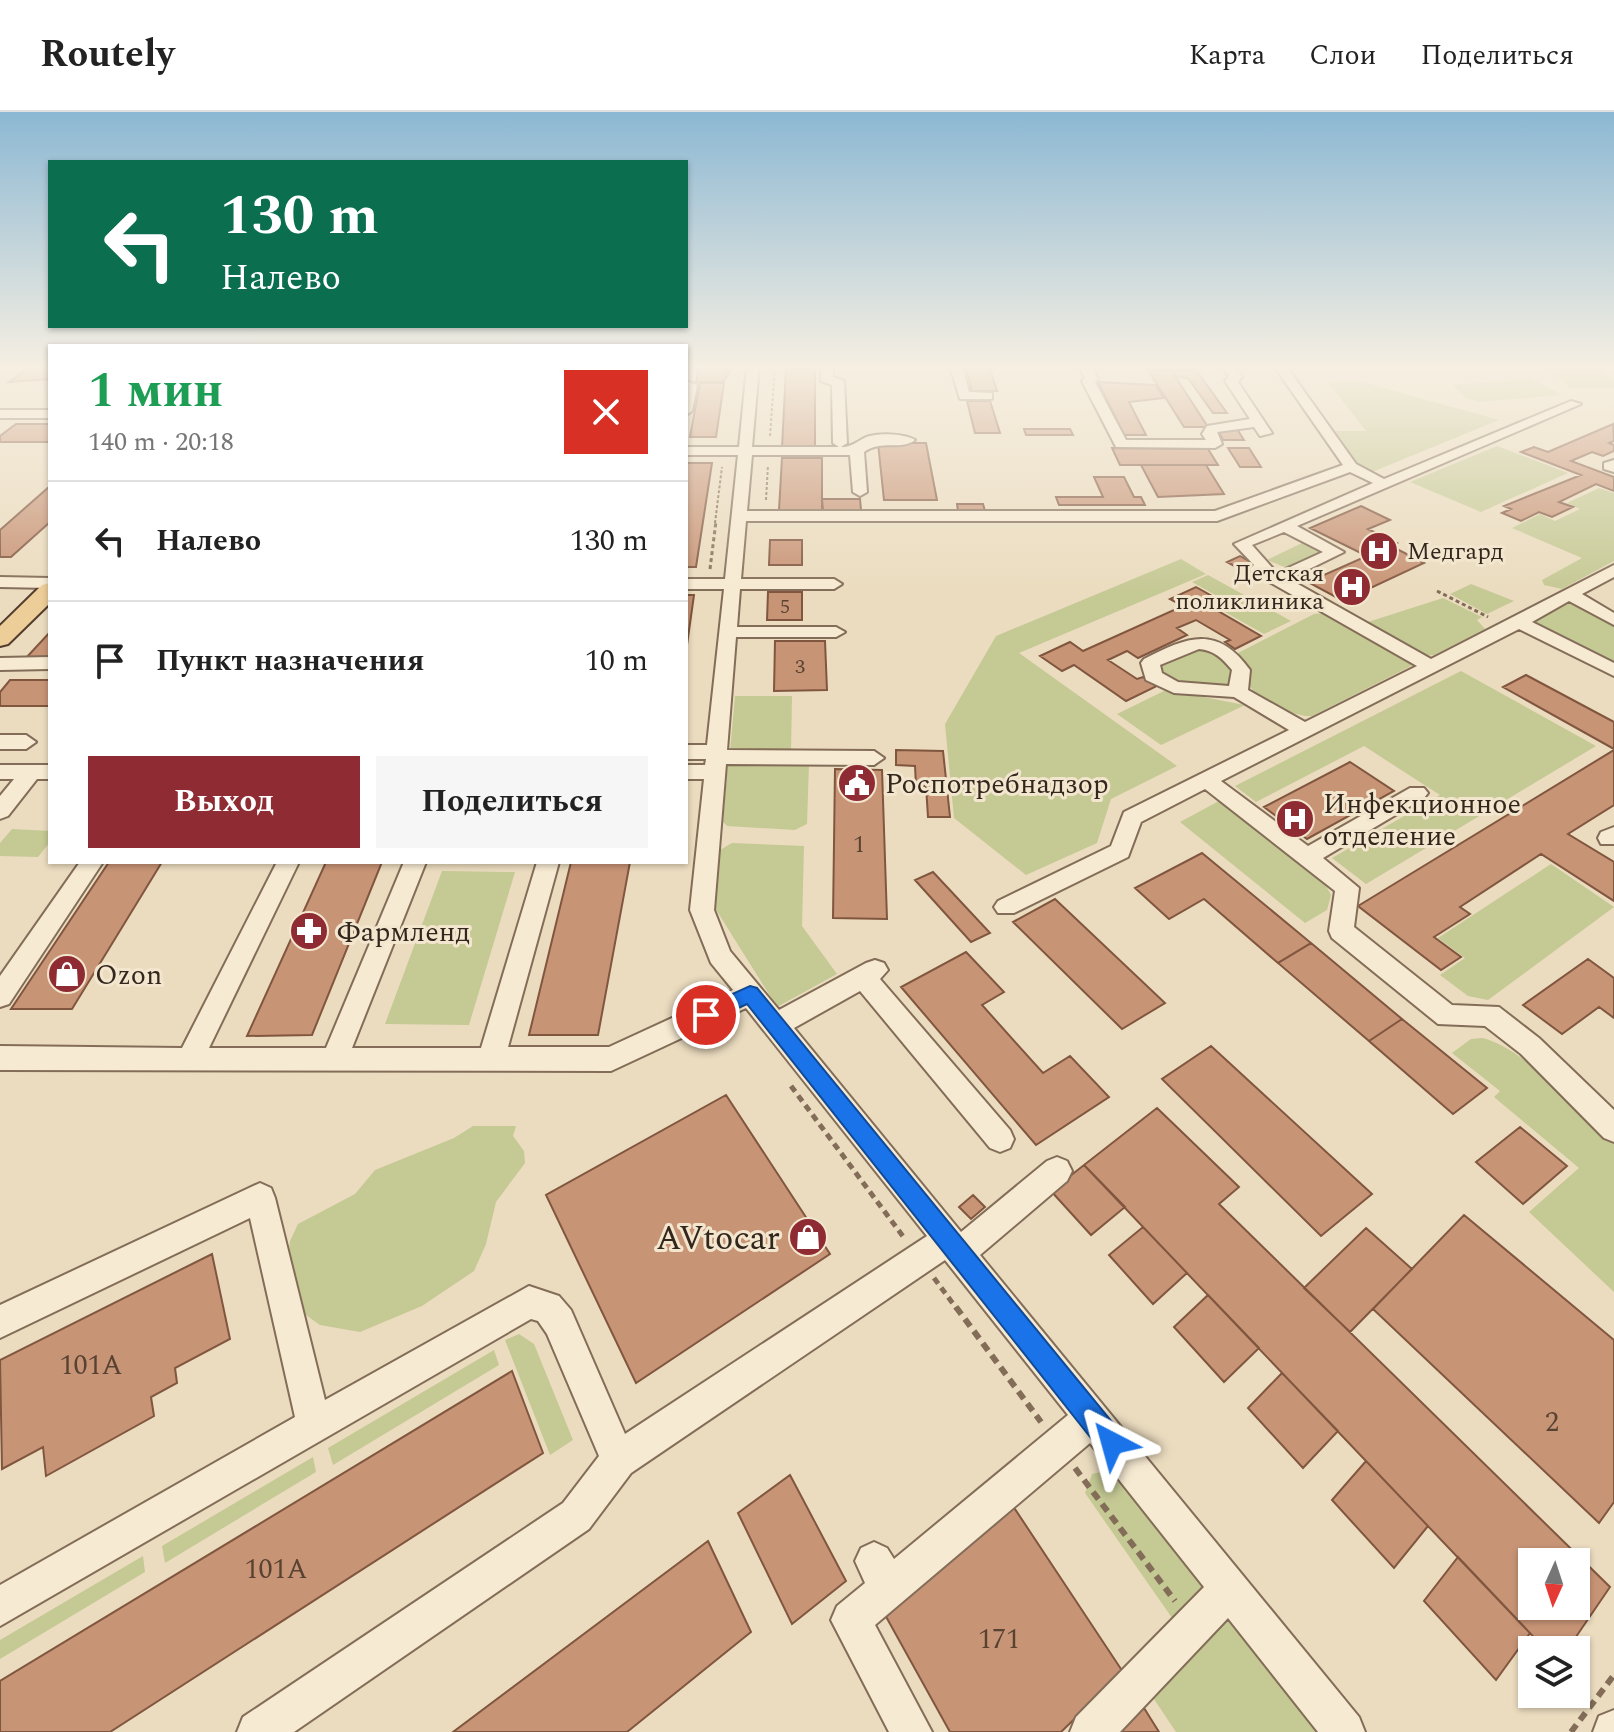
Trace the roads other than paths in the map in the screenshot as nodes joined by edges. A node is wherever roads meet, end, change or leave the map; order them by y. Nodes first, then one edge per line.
1 (736, 442) edge
2 (870, 442) edge
3 (1120, 442) edge
4 (1214, 442) edge
5 (1333, 442) edge
6 (1485, 442) edge
7 (688, 451) edge
8 (734, 451) junction
9 (857, 451) junction
10 (1351, 467) junction
11 (1377, 480) dead end
12 (860, 492) dead end
13 (738, 516) junction
14 (1284, 526) junction
15 (1614, 570) edge
16 (720, 578) junction
17 (1276, 579) junction
18 (0, 582) edge
19 (48, 583) edge
20 (688, 584) edge
21 (834, 584) dead end
22 (48, 592) edge
23 (1569, 594) junction
24 (1614, 620) edge
25 (1513, 625) junction
26 (726, 632) junction
27 (836, 632) dead end
28 (0, 639) edge
29 (48, 663) edge
30 (0, 664) edge
31 (1431, 667) junction
32 (1610, 668) edge
33 (1584, 679) dead end
34 (1238, 692) dead end
35 (1304, 730) junction
36 (0, 742) edge
37 (26, 742) dead end
38 (688, 753) edge
39 (874, 758) dead end
40 (715, 760) junction
41 (688, 771) edge
42 (0, 772) edge
43 (41, 772) edge
44 (1205, 779) junction
45 (1417, 793) dead end
46 (0, 811) edge
47 (1307, 857) junction
48 (91, 864) edge
49 (287, 864) edge
50 (414, 864) edge
51 (547, 864) edge
52 (1006, 907) dead end
53 (750, 994) junction
54 (0, 996) edge
55 (776, 1025) junction
56 (0, 1058) edge
57 (491, 1059) junction
58 (190, 1060) junction
59 (334, 1060) junction
60 (1614, 1129) edge
61 (1000, 1139) dead end
62 (1057, 1171) dead end
63 (953, 1246) junction
64 (0, 1322) edge
65 (1092, 1418) junction
66 (314, 1425) junction
67 (618, 1460) junction
68 (1229, 1589) junction
69 (0, 1607) edge
70 (258, 1732) edge
71 (911, 1732) edge
72 (1091, 1732) edge
73 (1344, 1732) edge

1 - 8 street
2 - 9 street
3 - 4 street
5 - 10 street
6 - 14 street
7 - 8 street
8 - 9 street
8 - 13 street
9 - 12 street
10 - 11 street
10 - 13 street
13 - 16 street
14 - 17 street
14 - 17 street
15 - 23 street
16 - 20 street
16 - 21 street
16 - 26 street
17 - 31 street
18 - 19 street
22 - 28 main road
23 - 24 street
23 - 25 street
25 - 31 street
25 - 32 street
26 - 27 street
26 - 40 street
29 - 30 street
31 - 35 street
32 - 33 street
34 - 35 street
35 - 44 street
36 - 37 street
38 - 40 street
39 - 40 street
40 - 41 street
40 - 53 street
42 - 43 street
43 - 46 street
44 - 47 street
44 - 52 street
45 - 47 street
47 - 60 street
48 - 54 street
49 - 58 street
50 - 59 street
51 - 57 street
53 - 55 street
53 - 57 street
55 - 61 street
55 - 63 street
56 - 58 street
57 - 59 street
58 - 59 street
62 - 63 street
63 - 65 street
63 - 67 street
64 - 66 street
65 - 68 street
65 - 71 street
66 - 67 street
66 - 69 street
67 - 70 street
68 - 72 street
68 - 73 street

